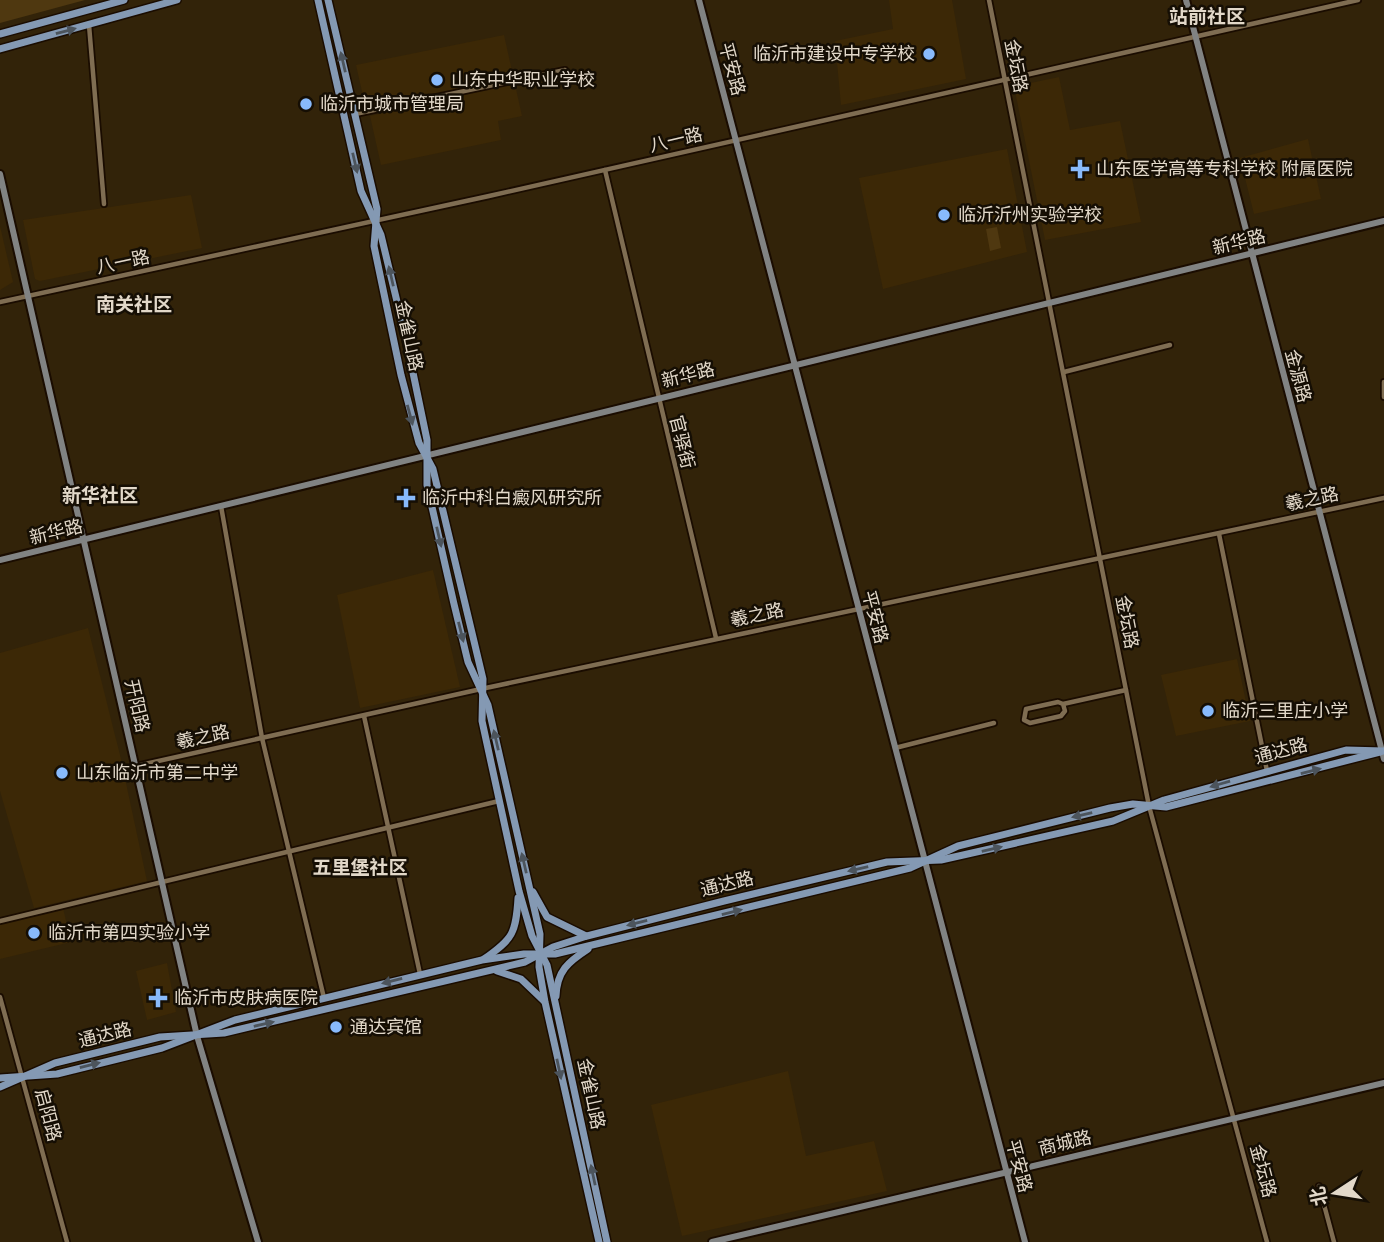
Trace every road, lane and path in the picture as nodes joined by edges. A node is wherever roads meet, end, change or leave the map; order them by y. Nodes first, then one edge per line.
1 (124, 0) edge
2 (177, 0) edge
3 (331, 0) edge
4 (699, 0) edge
5 (989, 0) edge
6 (1186, 0) edge
7 (1358, 0) edge
8 (316, 3) edge
9 (89, 25) junction
10 (0, 34) edge
11 (1195, 38) junction
12 (0, 49) edge
13 (565, 70) dead end
14 (1005, 81) junction
15 (355, 114) junction
16 (738, 141) junction
17 (605, 170) junction
18 (0, 174) edge
19 (104, 204) dead end
20 (375, 221) junction
21 (1384, 221) edge
22 (1252, 253) junction
23 (27, 295) junction
24 (0, 302) edge
25 (1051, 304) junction
26 (1170, 345) dead end
27 (795, 364) junction
28 (1064, 372) junction
29 (1384, 382) edge
30 (657, 397) junction
31 (1384, 397) edge
32 (426, 453) junction
33 (1384, 498) edge
34 (221, 506) junction
35 (1319, 512) junction
36 (1219, 534) junction
37 (82, 540) junction
38 (1101, 558) junction
39 (0, 560) edge
40 (859, 608) junction
41 (716, 638) junction
42 (481, 689) junction
43 (1126, 690) junction
44 (1063, 704) junction
45 (364, 716) junction
46 (994, 723) dead end
47 (262, 738) junction
48 (895, 748) junction
49 (1384, 752) edge
50 (136, 766) junction
51 (1267, 771) junction
52 (499, 802) junction
53 (1149, 806) junction
54 (387, 828) junction
55 (289, 851) junction
56 (925, 861) junction
57 (163, 881) junction
58 (529, 884) junction
59 (519, 891) junction
60 (0, 921) edge
61 (587, 936) junction
62 (594, 945) junction
63 (539, 954) junction
64 (482, 960) junction
65 (482, 972) junction
66 (420, 974) junction
67 (0, 997) edge
68 (324, 999) junction
69 (545, 1002) junction
70 (556, 1007) junction
71 (197, 1036) junction
72 (23, 1077) junction
73 (0, 1078) edge
74 (1384, 1083) edge
75 (0, 1087) edge
76 (1234, 1118) junction
77 (1006, 1171) junction
78 (1320, 1186) dead end
79 (67, 1242) edge
80 (258, 1242) edge
81 (599, 1242) edge
82 (607, 1242) edge
83 (712, 1242) edge
84 (1025, 1242) edge
85 (1267, 1242) edge
86 (1334, 1242) edge

1 - 10 main road
2 - 9 main road
15 -> 3 main road, 金雀山路
4 - 16 main road, 平安路
5 - 14 street, 金坛路
6 - 11 main road, 金源路
7 - 11 street, 八一路
8 -> 20 main road, 金雀山路
12 -> 9 main road
9 - 19 street
11 - 14 street, 八一路
11 - 22 main road, 金源路
13 - 15 street
14 - 16 street, 八一路
14 - 25 street, 金坛路
15 - 20 main road, 金雀山路
16 - 17 street, 八一路
16 - 27 main road, 平安路
17 - 20 street, 八一路
17 - 30 street, 官驿街
18 - 23 main road, 开阳路
20 - 23 street, 八一路
32 -> 20 main road, 金雀山路
20 -> 32 main road, 金雀山路
21 - 22 main road, 新华路
22 - 25 main road, 新华路
22 - 35 main road, 金源路
23 - 24 street, 八一路
23 - 37 main road, 开阳路
25 - 27 main road, 新华路
25 - 28 street, 金坛路
26 - 28 street
27 - 30 main road, 新华路
27 - 40 main road, 平安路
28 - 38 street, 金坛路
29 - 31 street
30 - 32 main road, 新华路
30 - 41 street, 官驿街
32 - 34 main road, 新华路
32 - 42 main road, 金雀山路
33 - 35 street, 羲之路
34 - 37 main road, 新华路
34 - 47 street
35 - 36 street, 羲之路
35 - 49 main road, 金源路
36 - 38 street, 羲之路
36 - 51 street
37 - 39 main road, 新华路
37 - 50 main road, 开阳路
38 - 40 street, 羲之路
38 - 43 street, 金坛路
40 - 41 street, 羲之路
40 - 48 main road, 平安路
41 - 42 street, 羲之路
42 - 45 street, 羲之路
42 - 52 main road, 金雀山路
58 -> 42 main road, 金雀山路
43 - 44 street
43 - 53 street, 金坛路
44 - 44 street
45 - 47 street, 羲之路
45 - 54 street
46 - 48 street
47 - 50 street, 羲之路
47 - 55 street
48 - 56 main road, 平安路
49 - 51 main road, 通达路
53 -> 49 main road, 通达路
50 - 57 main road, 开阳路
51 -> 53 main road, 通达路
52 - 54 street
52 - 59 main road, 金雀山路
56 -> 53 main road, 通达路
53 -> 56 main road, 通达路
53 - 76 street, 金坛路
54 - 55 street
54 - 66 street
55 - 57 street
55 - 68 street
56 -> 61 main road, 通达路
62 -> 56 main road, 通达路
56 - 77 main road, 平安路
57 - 60 street
57 - 71 main road, 开阳路
58 - 61 main road
58 - 63 main road, 金雀山路
59 - 63 main road, 金雀山路
59 - 64 main road
61 - 63 main road, 通达路
62 - 63 main road, 通达路
62 - 70 main road
63 - 64 main road, 通达路
63 - 65 main road, 通达路
63 - 69 main road, 金雀山路
63 - 70 main road, 金雀山路
64 - 66 main road, 通达路
65 - 69 main road
71 -> 65 main road, 通达路
66 -> 68 main road, 通达路
67 - 72 street, 启阳路
68 - 71 main road, 通达路
69 -> 81 main road, 金雀山路
82 -> 70 main road, 金雀山路
71 - 72 main road, 通达路
71 - 80 main road, 开阳路
72 - 73 main road, 通达路
72 - 75 main road, 通达路
72 - 79 street, 启阳路
74 - 76 main road, 商城路
76 - 77 main road, 商城路
76 - 85 street, 金坛路
77 - 83 main road, 商城路
77 - 84 main road, 平安路
78 - 86 street

